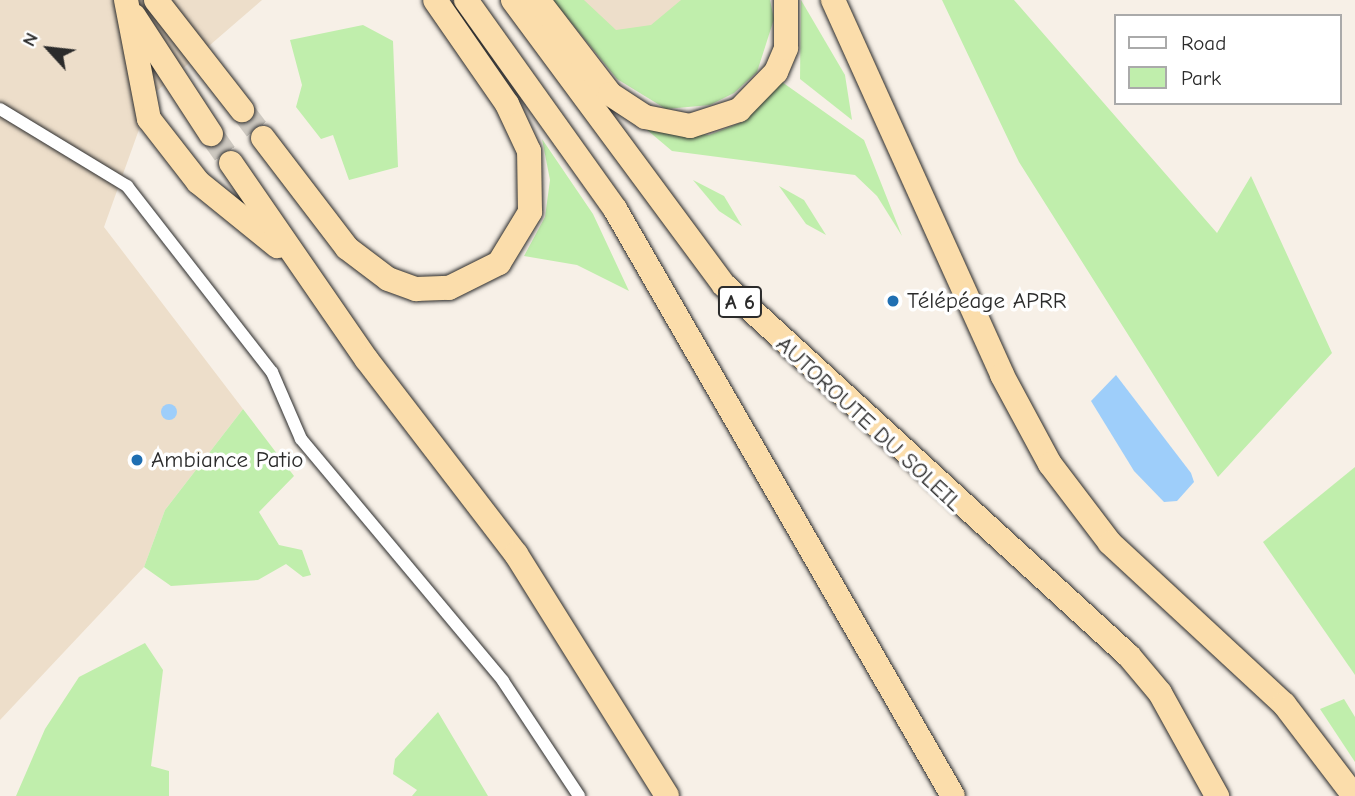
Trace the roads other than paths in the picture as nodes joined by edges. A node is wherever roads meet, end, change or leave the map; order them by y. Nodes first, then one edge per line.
1 (126, 0) edge
2 (156, 0) edge
3 (435, 0) edge
4 (466, 0) edge
5 (513, 0) edge
6 (538, 0) edge
7 (786, 0) edge
8 (833, 0) edge
9 (0, 109) edge
10 (242, 110) tunnel mouth
11 (211, 134) tunnel mouth
12 (263, 138) tunnel mouth
13 (232, 163) tunnel mouth
14 (298, 263) junction
15 (579, 796) edge
16 (667, 796) edge
17 (953, 796) edge
18 (1217, 796) edge
19 (1354, 796) edge

1 - 11 highway
1 - 14 highway
2 - 10 highway
3 - 12 highway
4 - 17 highway
5 - 18 highway, AUTOROUTE DU SOLEIL / A 6
6 - 7 highway
8 - 19 highway
9 - 15 street
13 - 14 highway
14 - 16 highway

